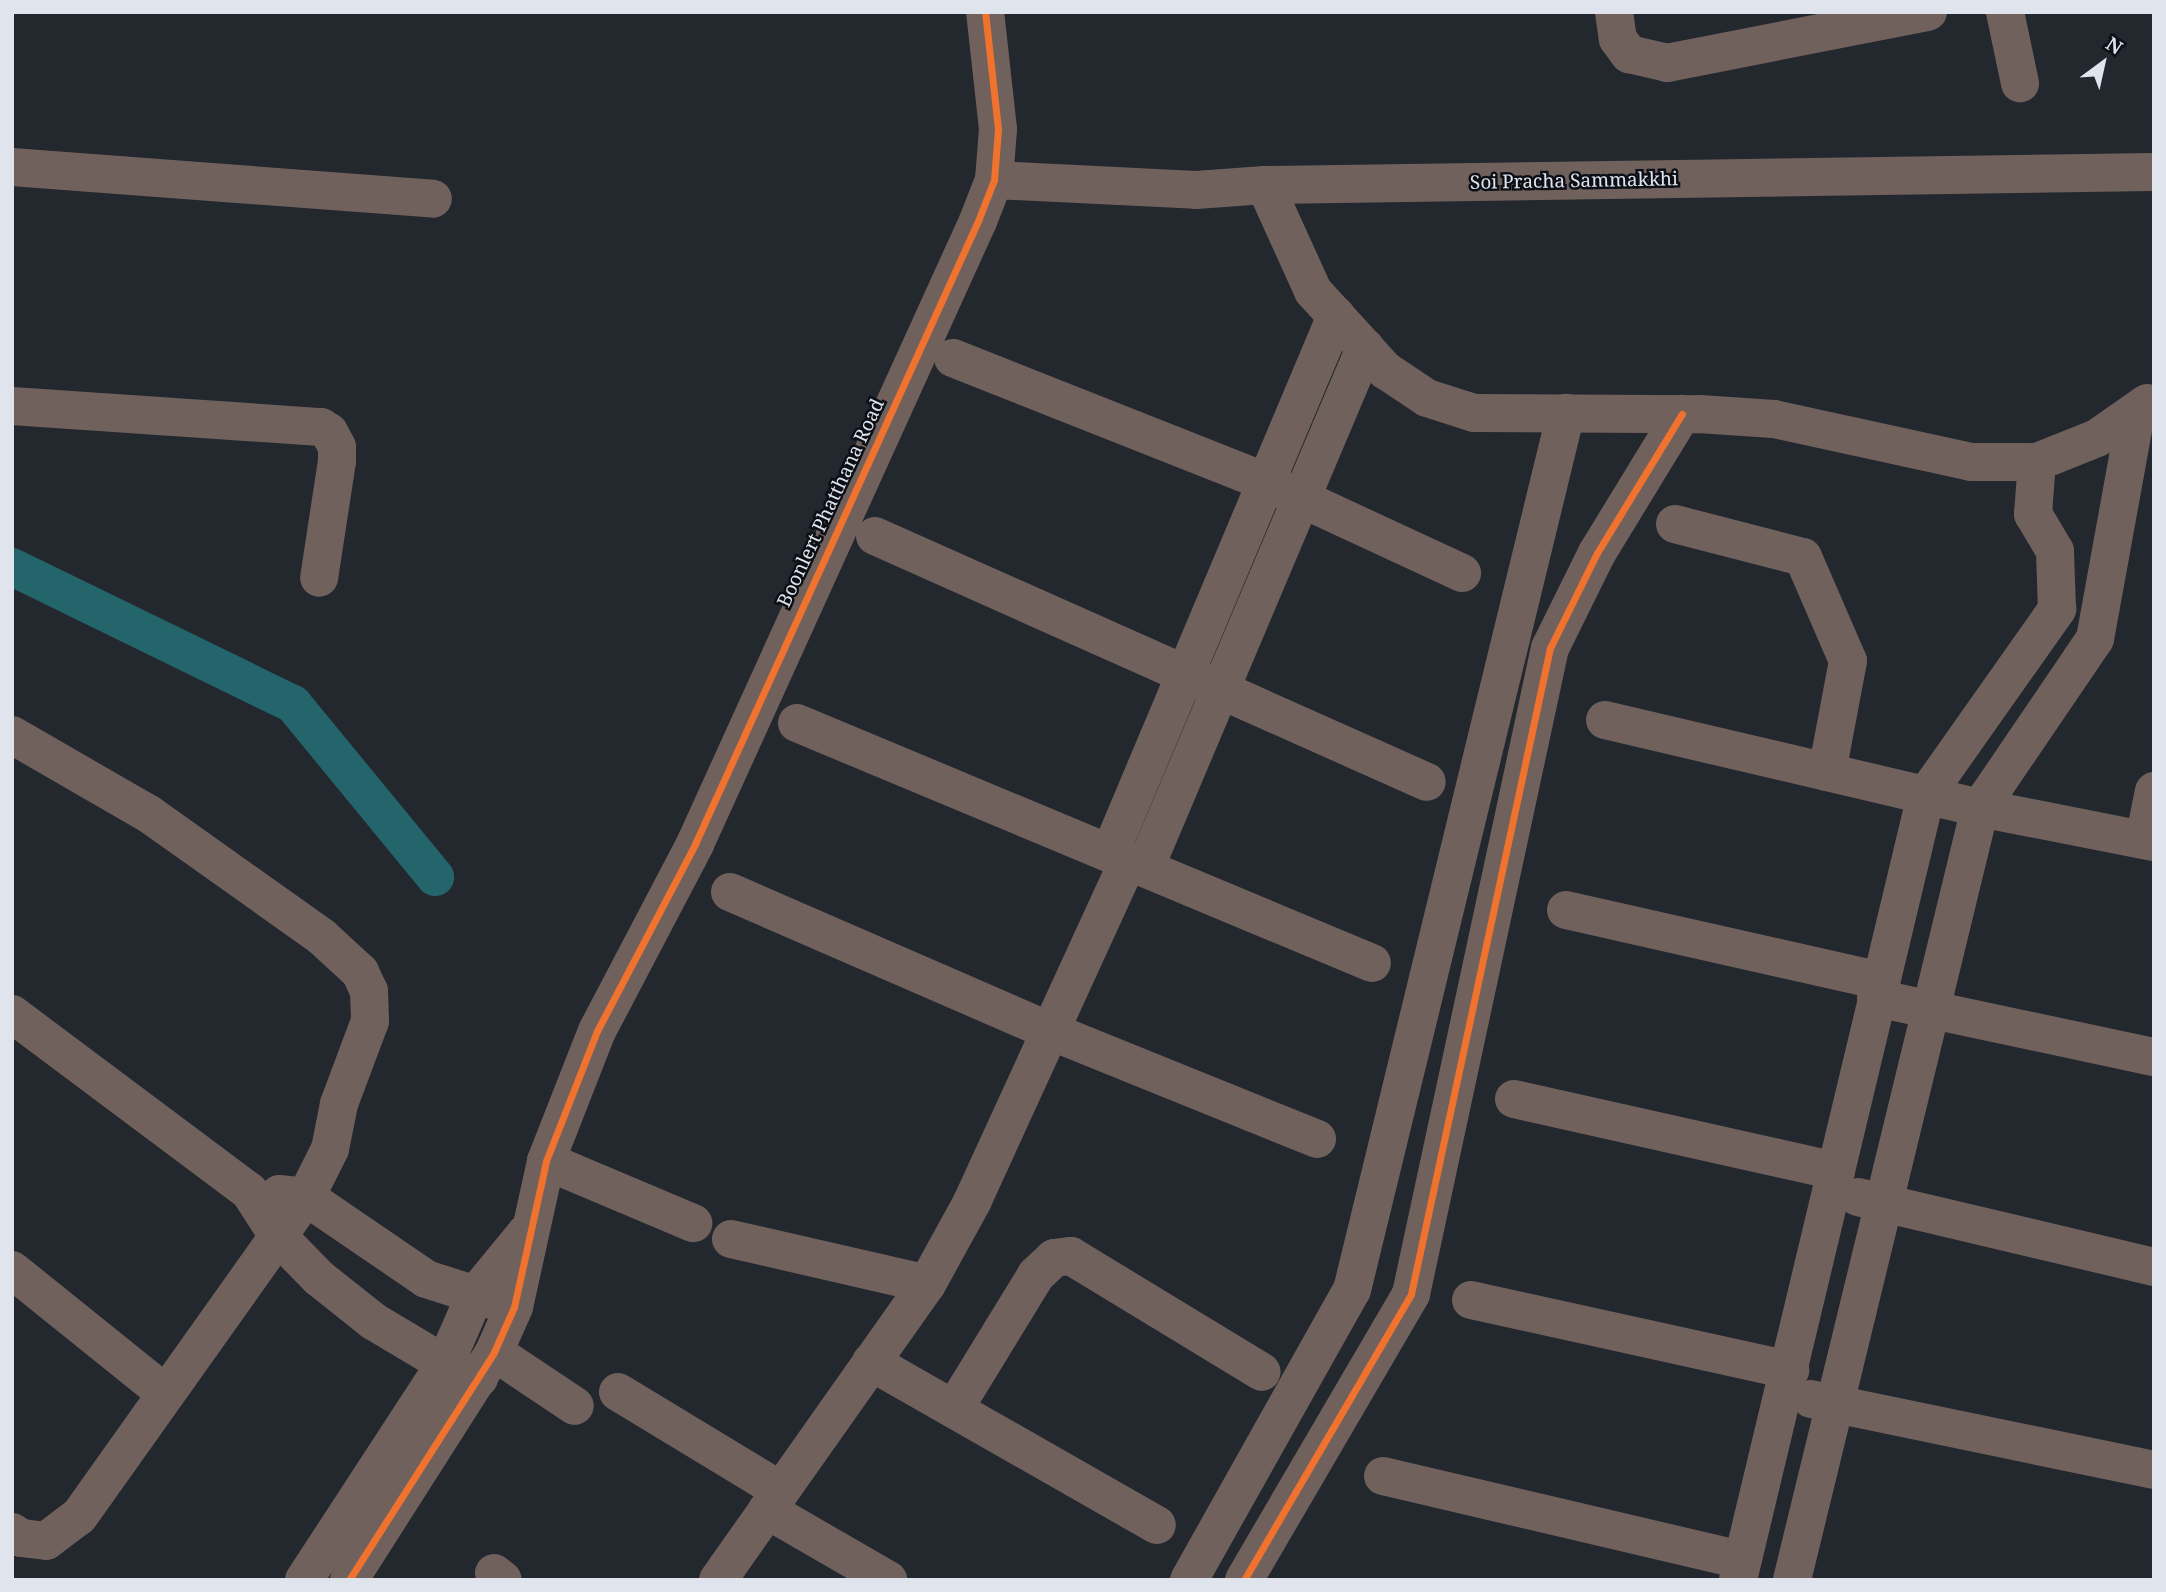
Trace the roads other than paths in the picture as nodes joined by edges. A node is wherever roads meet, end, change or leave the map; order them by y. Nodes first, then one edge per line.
1 (985, 12) edge
2 (1614, 12) edge
3 (1928, 12) edge
4 (2005, 12) edge
5 (1814, 22) edge
6 (2020, 83) dead end
7 (12, 167) edge
8 (2154, 173) edge
9 (994, 180) junction
10 (1265, 185) junction
11 (433, 199) dead end
12 (1336, 316) junction
13 (1365, 348) junction
14 (953, 358) dead end
15 (2145, 405) edge
16 (12, 406) edge
17 (1566, 413) junction
18 (1682, 414) junction
19 (2037, 462) junction
20 (1284, 491) junction
21 (1675, 524) dead end
22 (875, 536) dead end
23 (1462, 573) dead end
24 (319, 579) dead end
25 (1203, 682) junction
26 (1605, 720) dead end
27 (797, 723) dead end
28 (12, 735) edge
29 (1827, 772) junction
30 (1427, 782) dead end
31 (2154, 791) edge
32 (1926, 795) junction
33 (1980, 808) junction
34 (2149, 841) edge
35 (1128, 860) junction
36 (730, 892) dead end
37 (1566, 910) dead end
38 (1373, 963) dead end
39 (1878, 989) junction
40 (1931, 1010) junction
41 (12, 1014) edge
42 (1050, 1031) junction
43 (2154, 1057) edge
44 (1514, 1099) dead end
45 (1317, 1139) dead end
46 (546, 1161) junction
47 (1834, 1181) junction
48 (249, 1191) junction
49 (306, 1197) junction
50 (1884, 1203) junction
51 (693, 1223) dead end
52 (532, 1226) junction
53 (278, 1236) junction
54 (731, 1238) dead end
55 (2154, 1267) edge
56 (12, 1270) edge
57 (927, 1284) junction
58 (475, 1295) junction
59 (1471, 1300) dead end
60 (514, 1307) junction
61 (872, 1362) junction
62 (473, 1365) junction
63 (1262, 1373) dead end
64 (1787, 1382) junction
65 (164, 1392) junction
66 (618, 1392) dead end
67 (1835, 1404) junction
68 (575, 1406) dead end
69 (954, 1409) junction
70 (2154, 1470) edge
71 (1383, 1476) dead end
72 (774, 1500) junction
73 (1157, 1525) dead end
74 (12, 1532) edge
75 (1740, 1570) edge
76 (304, 1580) edge
77 (349, 1580) edge
78 (718, 1580) edge
79 (888, 1580) edge
80 (1189, 1580) edge
81 (1244, 1580) edge
82 (1792, 1580) edge

1 - 9 street, Boonlert Phatthana Road
2 - 5 street
3 - 5 street
4 - 6 street
7 - 11 street
8 - 10 street, Soi Pracha Sammakkhi
9 - 10 street, Soi Pracha Sammakkhi
9 - 46 street, Boonlert Phatthana Road
10 - 12 street
12 - 13 street
12 - 20 street
13 - 17 street
13 - 20 street
14 - 20 street
15 - 19 street
15 - 33 street
16 - 24 street
17 - 18 street
17 - 80 street
18 - 19 street
18 - 81 street
19 - 32 street
20 - 23 street
20 - 25 street
21 - 29 street
22 - 25 street
25 - 30 street
25 - 35 street
26 - 29 street
27 - 35 street
28 - 49 street
29 - 32 street
31 - 34 street
32 - 33 street
32 - 39 street
33 - 34 street
33 - 40 street
35 - 38 street
35 - 42 street
36 - 42 street
37 - 39 street
39 - 40 street
39 - 47 street
40 - 43 street
40 - 50 street
41 - 48 street
42 - 45 street
42 - 57 street
44 - 47 street
46 - 51 street
46 - 52 street, Boonlert Phatthana Road
47 - 50 street
47 - 64 street
48 - 49 street
48 - 53 street
49 - 53 street
49 - 58 street
50 - 55 street
50 - 67 street
52 - 58 street
52 - 60 street, Boonlert Phatthana Road
53 - 62 street
53 - 65 street
54 - 57 street
56 - 65 street
57 - 61 street
58 - 60 street
58 - 62 street
59 - 64 street
60 - 62 street, Boonlert Phatthana Road
61 - 69 street
61 - 72 street
62 - 68 street
62 - 76 street
62 - 77 street
63 - 69 street
64 - 67 street
64 - 75 street
65 - 74 street
66 - 72 street
67 - 70 street
67 - 82 street
69 - 73 street
71 - 75 street
72 - 78 street
72 - 79 street

